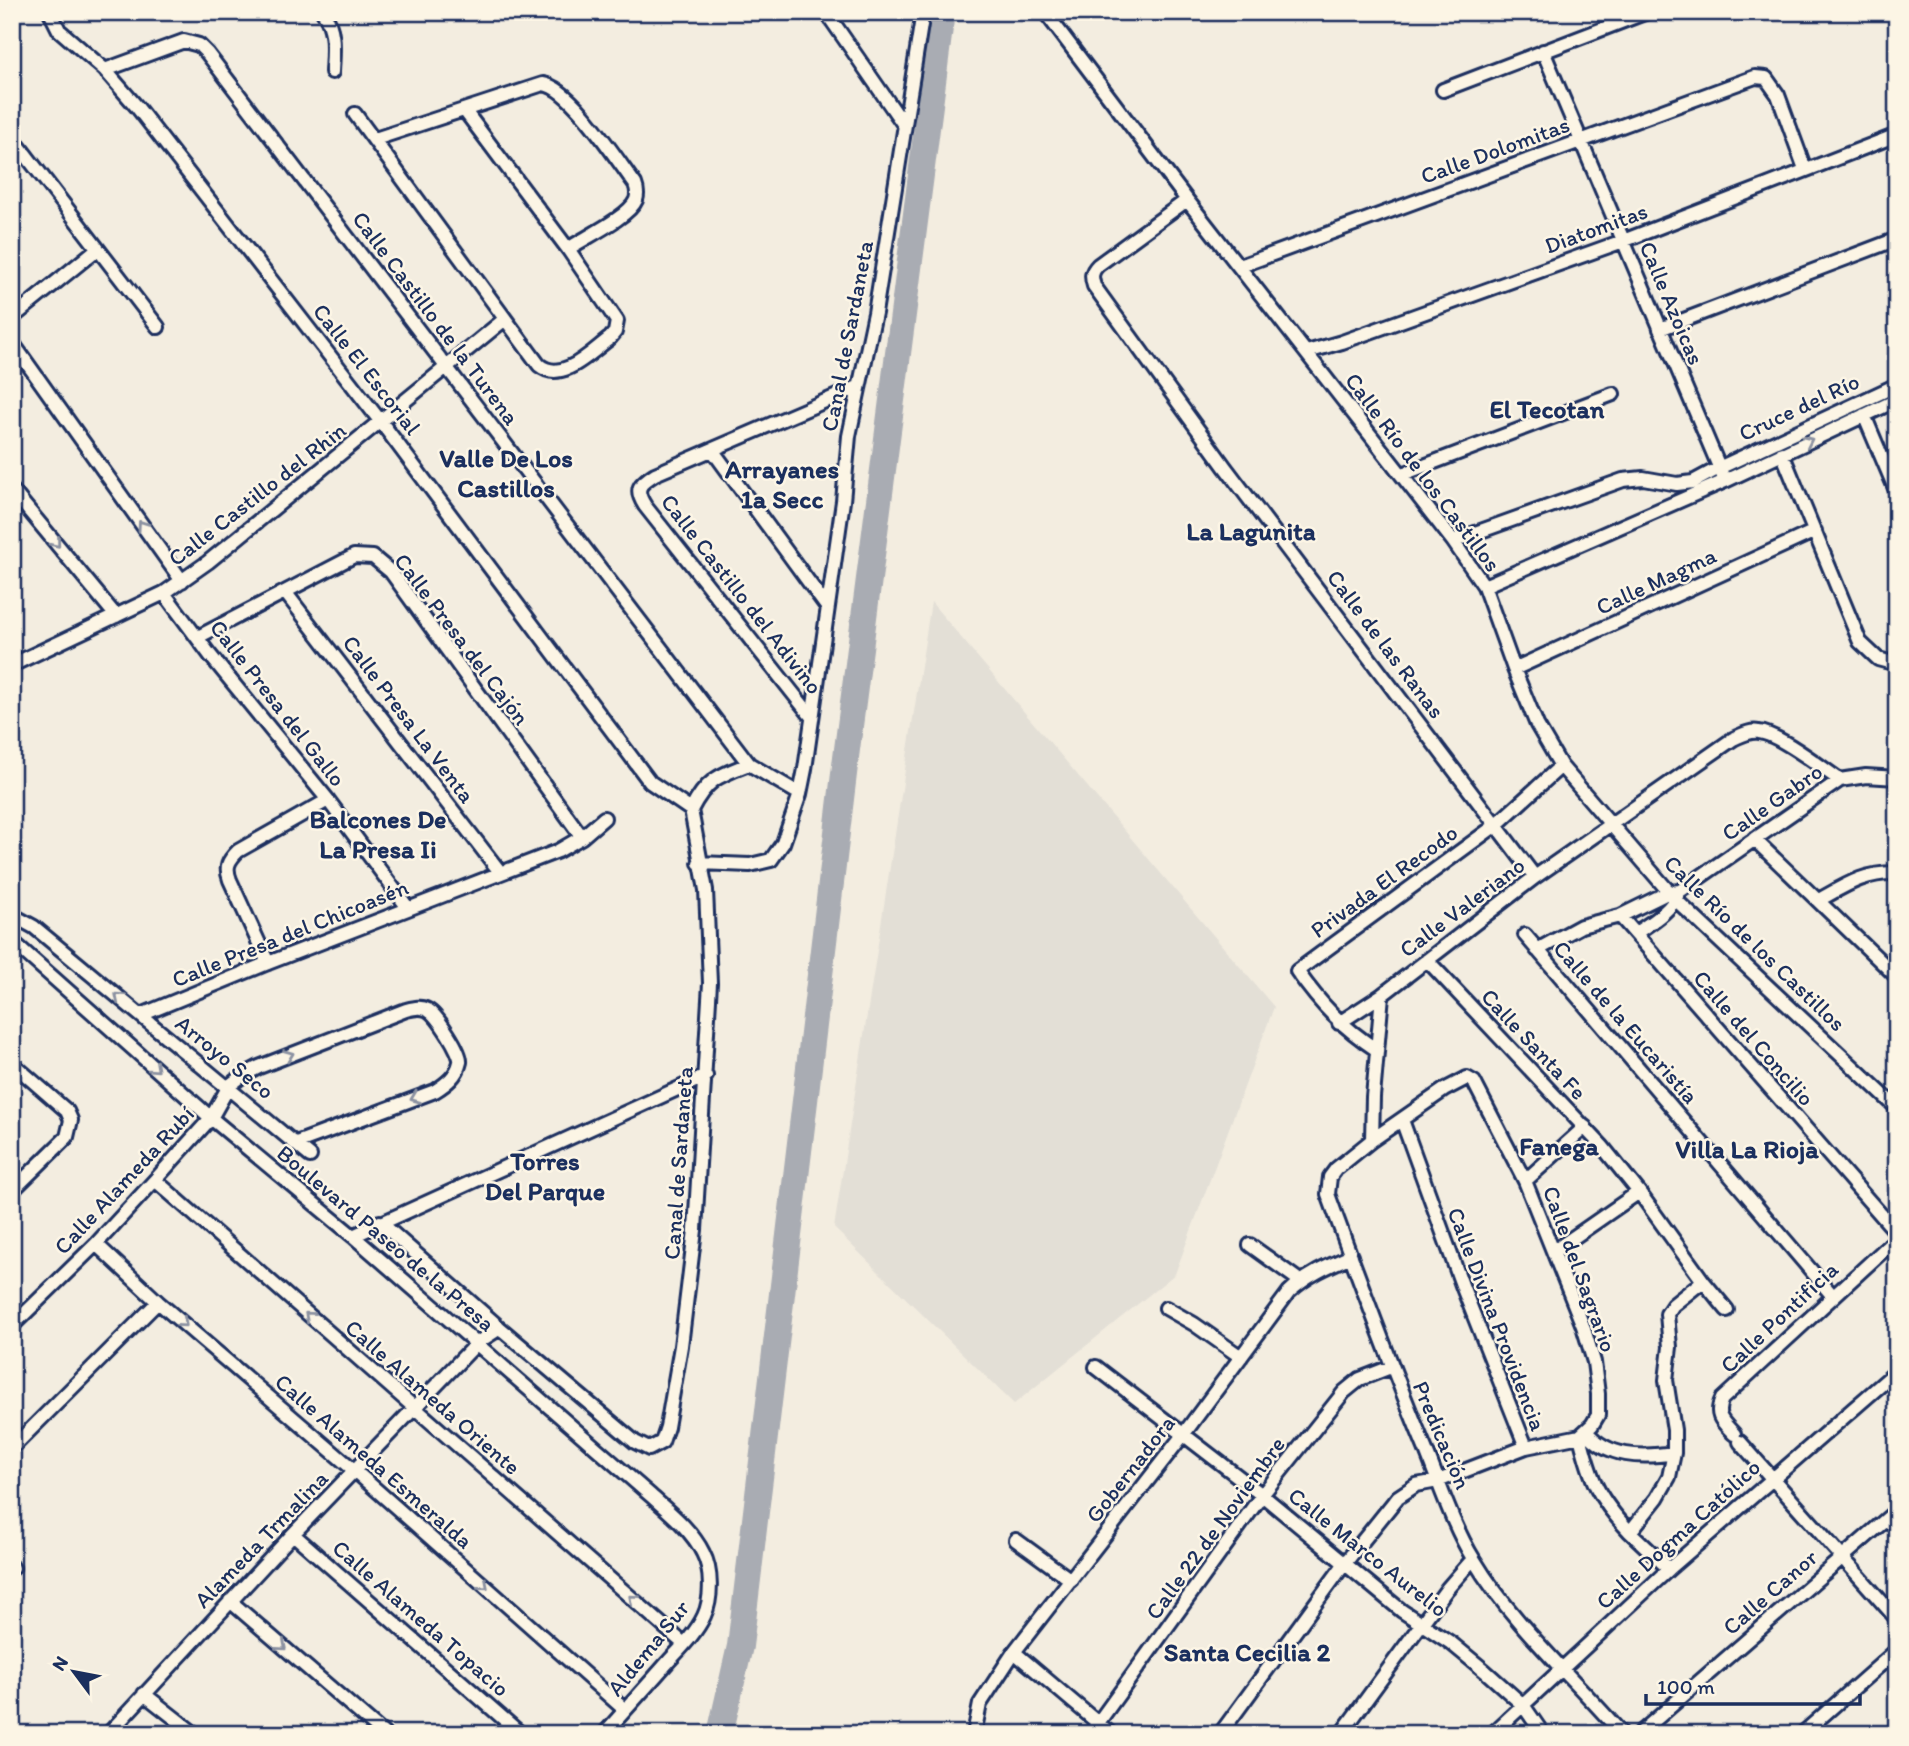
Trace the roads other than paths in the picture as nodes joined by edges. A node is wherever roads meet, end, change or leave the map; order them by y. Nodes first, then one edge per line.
1 (50, 12) edge
2 (323, 12) edge
3 (826, 12) edge
4 (923, 12) edge
5 (1045, 12) edge
6 (1647, 12) edge
7 (1543, 51) junction
8 (105, 71) junction
9 (332, 72) dead end
10 (1443, 90) dead end
11 (465, 111) junction
12 (355, 114) dead end
13 (904, 125) junction
14 (1897, 135) edge
15 (12, 137) edge
16 (375, 139) junction
17 (1581, 142) junction
18 (1805, 169) junction
19 (1187, 200) junction
20 (1897, 239) edge
21 (1623, 241) junction
22 (568, 249) junction
23 (96, 250) junction
24 (1240, 266) junction
25 (12, 318) edge
26 (505, 319) junction
27 (158, 327) dead end
28 (1660, 329) junction
29 (12, 342) edge
30 (1307, 352) junction
31 (447, 368) junction
32 (1897, 385) edge
33 (858, 387) junction
34 (1613, 394) dead end
35 (1897, 400) edge
36 (1864, 415) junction
37 (381, 422) junction
38 (713, 451) junction
39 (1782, 453) junction
40 (1719, 468) junction
41 (1402, 474) junction
42 (1725, 481) junction
43 (12, 490) edge
44 (1897, 494) edge
45 (1815, 531) junction
46 (1453, 541) junction
47 (181, 580) junction
48 (1484, 586) junction
49 (285, 592) junction
50 (164, 593) junction
51 (827, 607) junction
52 (116, 616) junction
53 (198, 637) junction
54 (1897, 664) edge
55 (12, 665) edge
56 (1514, 669) junction
57 (811, 716) junction
58 (749, 764) junction
59 (1562, 766) junction
60 (1897, 778) edge
61 (1840, 780) junction
62 (800, 794) junction
63 (328, 800) junction
64 (691, 810) junction
65 (604, 818) dead end
66 (1496, 825) junction
67 (1611, 825) junction
68 (582, 837) junction
69 (1755, 839) junction
70 (699, 863) junction
71 (500, 872) junction
72 (1897, 873) edge
73 (1535, 877) junction
74 (1675, 894) junction
75 (1819, 900) junction
76 (408, 908) junction
77 (12, 915) edge
78 (1620, 916) junction
79 (1636, 933) junction
80 (1525, 935) dead end
81 (12, 941) edge
82 (1537, 950) junction
83 (1427, 960) junction
84 (268, 963) junction
85 (1897, 977) edge
86 (1382, 995) junction
87 (141, 1016) junction
88 (1339, 1023) junction
89 (1377, 1050) junction
90 (12, 1063) edge
91 (706, 1076) junction
92 (229, 1086) junction
93 (1897, 1108) edge
94 (211, 1118) junction
95 (1402, 1120) junction
96 (1584, 1127) junction
97 (1372, 1140) junction
98 (296, 1143) junction
99 (310, 1156) dead end
100 (155, 1180) junction
101 (1525, 1181) junction
102 (12, 1191) edge
103 (1639, 1192) junction
104 (380, 1222) junction
105 (1897, 1235) edge
106 (353, 1236) junction
107 (96, 1244) junction
108 (1250, 1245) dead end
109 (1553, 1251) junction
110 (1351, 1256) junction
111 (1300, 1281) junction
112 (1703, 1281) junction
113 (1832, 1295) junction
114 (158, 1302) junction
115 (1166, 1308) dead end
116 (1727, 1310) dead end
117 (12, 1326) edge
118 (500, 1328) junction
119 (477, 1343) junction
120 (1241, 1357) junction
121 (1096, 1367) dead end
122 (1391, 1367) junction
123 (1897, 1371) edge
124 (415, 1409) junction
125 (1583, 1433) junction
126 (1183, 1435) junction
127 (1526, 1447) junction
128 (12, 1448) edge
129 (1674, 1453) junction
130 (355, 1471) junction
131 (1773, 1477) junction
132 (1438, 1481) junction
133 (1262, 1495) junction
134 (1897, 1510) edge
135 (1630, 1532) junction
136 (293, 1534) junction
137 (1016, 1540) dead end
138 (1843, 1557) junction
139 (1474, 1559) junction
140 (1345, 1563) junction
141 (1669, 1569) junction
142 (1071, 1580) junction
143 (709, 1583) joint
144 (230, 1601) junction
145 (1897, 1619) edge
146 (1422, 1624) junction
147 (684, 1644) junction
148 (1897, 1650) edge
149 (1014, 1652) junction
150 (1562, 1667) junction
151 (144, 1694) junction
152 (1524, 1705) junction
153 (625, 1710) junction
154 (1094, 1729) edge
155 (108, 1734) edge
156 (195, 1734) edge
157 (384, 1734) edge
158 (521, 1734) edge
159 (604, 1734) edge
160 (974, 1734) edge
161 (1111, 1734) edge
162 (1220, 1734) edge
163 (1341, 1734) edge
164 (1492, 1734) edge
165 (1543, 1734) edge
166 (1622, 1734) edge
167 (1639, 1734) edge
168 (1802, 1734) edge

1 - 8 street, Calle El Escorial
2 - 9 street
3 - 13 street
4 - 13 street, Canal de Sardaneta
5 - 19 street, Calle Río de los Castillos
6 - 7 street
7 - 10 street
7 - 17 street, Calle Azoicas
8 - 31 street, Calle Castillo de la Turena
8 - 37 street, Calle El Escorial
11 - 16 street
11 - 22 street
11 - 22 street
12 - 16 street
13 - 33 street, Canal de Sardaneta
14 - 18 street, Diatomitas
15 - 23 street
16 - 26 street
17 - 18 street, Calle Dolomitas
17 - 21 street, Calle Azoicas
17 - 24 street, Calle Dolomitas
18 - 21 street, Diatomitas
19 - 24 street, Calle Río de los Castillos
19 - 66 street, Calle de las Ranas
20 - 28 street
21 - 28 street, Calle Azoicas
21 - 30 street, Diatomitas
22 - 26 street
23 - 25 street
23 - 27 street
24 - 30 street, Calle Río de los Castillos
26 - 31 street, Calle Castillo del Rhin
28 - 40 street, Calle Azoicas
47 -> 29 street
30 - 41 street, Calle Río de los Castillos
31 - 37 street, Calle Castillo del Rhin
31 - 58 street, Calle Castillo de la Turena
32 - 40 street, Cruce del Río
33 - 38 street, Calle Castillo del Adivino
33 - 51 street, Canal de Sardaneta
34 - 41 street
35 - 36 street, Cruce del Río
39 -> 36 street, Cruce del Río
36 - 44 street
37 - 47 street, Calle Castillo del Rhin
37 - 64 street, Calle El Escorial
38 - 51 street
38 - 57 street, Calle Castillo del Adivino
39 - 42 street, Cruce del Río
39 - 45 street
40 - 42 street, Calle Azoicas
40 - 46 street, Cruce del Río
41 - 46 street, Calle Río de los Castillos
42 - 48 street, Cruce del Río
43 -> 52 street
45 - 54 street
45 - 56 street, Calle Magma
46 - 48 street, Calle Río de los Castillos
47 - 50 street, Calle Castillo del Rhin
48 - 56 street, Calle Río de los Castillos
49 - 53 street, Calle Presa del Cajón
49 - 68 street, Calle Presa del Cajón
49 - 71 street, Calle Presa La Venta
50 - 52 street, Calle Castillo del Rhin
50 - 53 street, Calle Presa del Gallo
51 - 57 street, Canal de Sardaneta
52 - 55 street, Calle Castillo del Rhin
53 - 63 street, Calle Presa del Gallo
56 - 59 street, Calle Río de los Castillos
57 - 62 street, Canal de Sardaneta
58 - 62 street
58 - 64 street
59 - 66 street, Privada El Recodo
59 - 67 street, Calle Río de los Castillos
60 - 61 street, Calle Gabro
61 - 67 street, Calle Valeriano
61 - 69 street, Calle Gabro
62 - 70 street, Canal de Sardaneta
63 - 76 street, Calle Presa del Gallo
63 - 84 street
64 - 70 street
65 - 68 street, Calle Presa del Chicoasén
66 - 73 street, Calle de las Ranas
66 - 88 street, Privada El Recodo
67 - 73 street, Calle Valeriano
67 - 74 street, Calle Río de los Castillos
68 - 71 street, Calle Presa del Chicoasén
69 - 74 street, Calle Gabro
69 - 75 street
70 - 91 street, Canal de Sardaneta
71 - 76 street, Calle Presa del Chicoasén
72 - 75 street
73 - 83 street, Calle Valeriano
74 - 78 street
74 - 79 street
74 - 93 street, Calle Río de los Castillos
75 - 85 street
76 - 84 street, Calle Presa del Chicoasén
87 -> 77 street, Arroyo Seco
78 - 79 street, Calle del Concilio
78 - 82 street
79 - 105 street, Calle del Concilio
80 - 82 street, Calle de la Eucaristía
81 -> 94 street, Boulevard Paseo de la Presa
82 - 113 street, Calle de la Eucaristía
83 - 86 street, Calle Valeriano
83 - 96 street, Calle Santa Fe
84 - 87 street, Calle Presa del Chicoasén
86 - 88 street, Calle Valeriano
86 - 89 street
87 - 92 street, Arroyo Seco
88 - 89 street
89 - 97 street
90 - 102 street
91 - 104 street
91 - 118 street, Canal de Sardaneta
92 - 94 street, Calle Alameda Rubí
92 - 98 street, Arroyo Seco
92 -> 98 street
94 - 100 street, Calle Alameda Rubí
94 - 106 street, Boulevard Paseo de la Presa
95 - 97 street
95 - 101 street, Calle del Sagrario
95 - 127 street, Calle Divina Providencia
96 - 101 street, Calle Santa Fe
96 - 103 street
97 - 110 street, Predicación
98 - 99 street, Arroyo Seco
100 - 107 street, Calle Alameda Rubí
124 -> 100 street, Calle Alameda Oriente
101 - 109 street, Calle del Sagrario
103 - 109 street
103 - 112 street
104 - 106 street
104 - 118 street
105 - 113 street, Calle Pontificia
106 - 119 street, Boulevard Paseo de la Presa
107 - 114 street, Calle Alameda Esmeralda
107 - 117 street, Calle Alameda Rubí
108 - 111 street
109 - 125 street, Calle del Sagrario
110 - 111 street, Gobernadora
110 - 122 street, Predicación
111 - 120 street, Gobernadora
112 - 116 street
112 - 129 street
113 - 131 street, Calle Pontificia
114 - 128 street
114 -> 130 street, Calle Alameda Esmeralda
115 - 120 street
118 - 119 street, Alameda Trmalina
119 - 124 street, Alameda Trmalina
119 - 143 street, Boulevard Paseo de la Presa
120 - 126 street, Gobernadora
121 - 126 street, Calle Marco Aurelio
122 - 132 street, Predicación
122 - 133 street, Calle 22 de Noviembre
123 - 131 street, Calle Dogma Católico
124 - 130 street, Alameda Trmalina
147 -> 124 street, Calle Alameda Oriente
125 - 127 street
125 - 129 street
125 - 135 street
126 - 133 street, Calle Marco Aurelio
126 - 142 street, Gobernadora
127 - 132 street, Calle Divina Providencia
129 - 135 street
130 - 136 street, Alameda Trmalina
130 -> 153 street, Calle Alameda Esmeralda
131 - 138 street, Calle Pontificia
131 - 141 street, Calle Dogma Católico
132 - 139 street, Predicación
132 - 140 street, Calle Divina Providencia
133 - 140 street, Calle Marco Aurelio
133 - 154 street, Calle 22 de Noviembre
134 - 138 street, Calle Canor
135 - 141 street
136 - 144 street, Alameda Trmalina
136 - 158 street, Calle Alameda Topacio
137 - 142 street
138 - 145 street, Calle Pontificia
138 - 167 street, Calle Canor
139 - 146 street
139 - 150 street, Predicación
140 - 146 street, Calle Marco Aurelio
140 - 162 street, Calle Divina Providencia
141 - 150 street, Calle Dogma Católico
142 - 149 street, Gobernadora
143 - 147 street, Aldema Sur
144 - 151 street, Alameda Trmalina
144 -> 157 street
146 - 152 street, Calle Marco Aurelio
146 - 163 street
147 - 153 street, Aldema Sur
148 - 168 street
149 - 154 street
149 - 160 street, Gobernadora
150 - 152 street, Calle Dogma Católico
150 - 166 street, Predicación
151 - 155 street, Alameda Trmalina
151 - 156 street
152 - 164 street, Calle Dogma Católico
152 - 165 street, Calle Marco Aurelio
153 - 159 street, Aldema Sur
154 - 161 street

